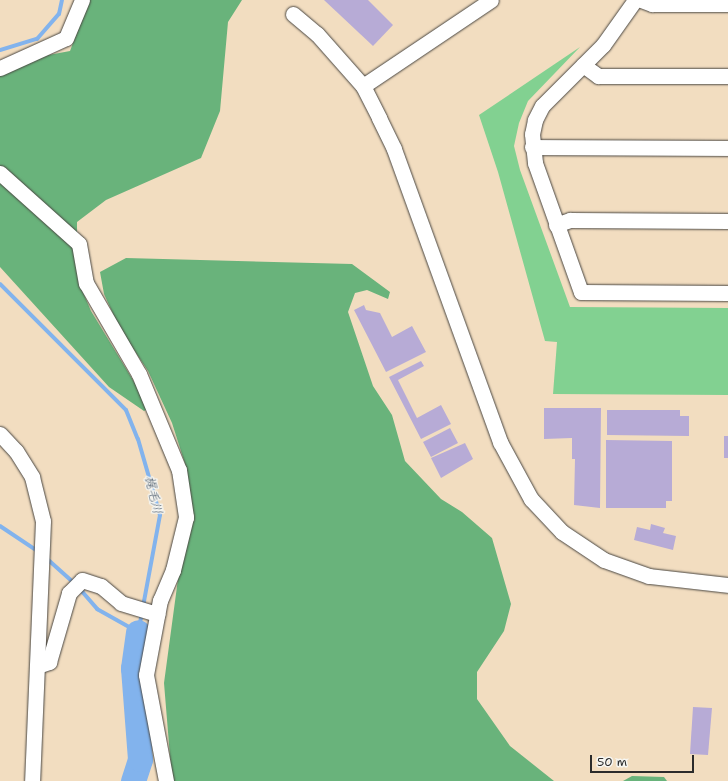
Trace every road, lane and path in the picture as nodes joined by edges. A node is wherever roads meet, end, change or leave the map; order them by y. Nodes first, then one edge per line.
1 (82, 0) edge
2 (491, 0) edge
3 (635, 0) edge
4 (642, 0) edge
5 (728, 4) edge
6 (293, 14) dead end
7 (583, 65) junction
8 (0, 68) edge
9 (728, 76) edge
10 (363, 86) junction
11 (532, 148) junction
12 (728, 148) edge
13 (0, 173) edge
14 (728, 221) edge
15 (556, 225) junction
16 (728, 293) edge
17 (0, 434) edge
18 (728, 585) edge
19 (147, 611) junction
20 (37, 666) junction
21 (32, 781) edge
22 (166, 781) edge

1 - 8 street
2 - 10 street
3 - 7 street
4 - 5 street
6 - 10 street
7 - 9 street
7 - 11 street
10 - 18 street
11 - 12 street
11 - 15 street
13 - 19 street
14 - 15 street
15 - 16 street
17 - 20 street
19 - 20 street
19 - 22 street
20 - 21 street

